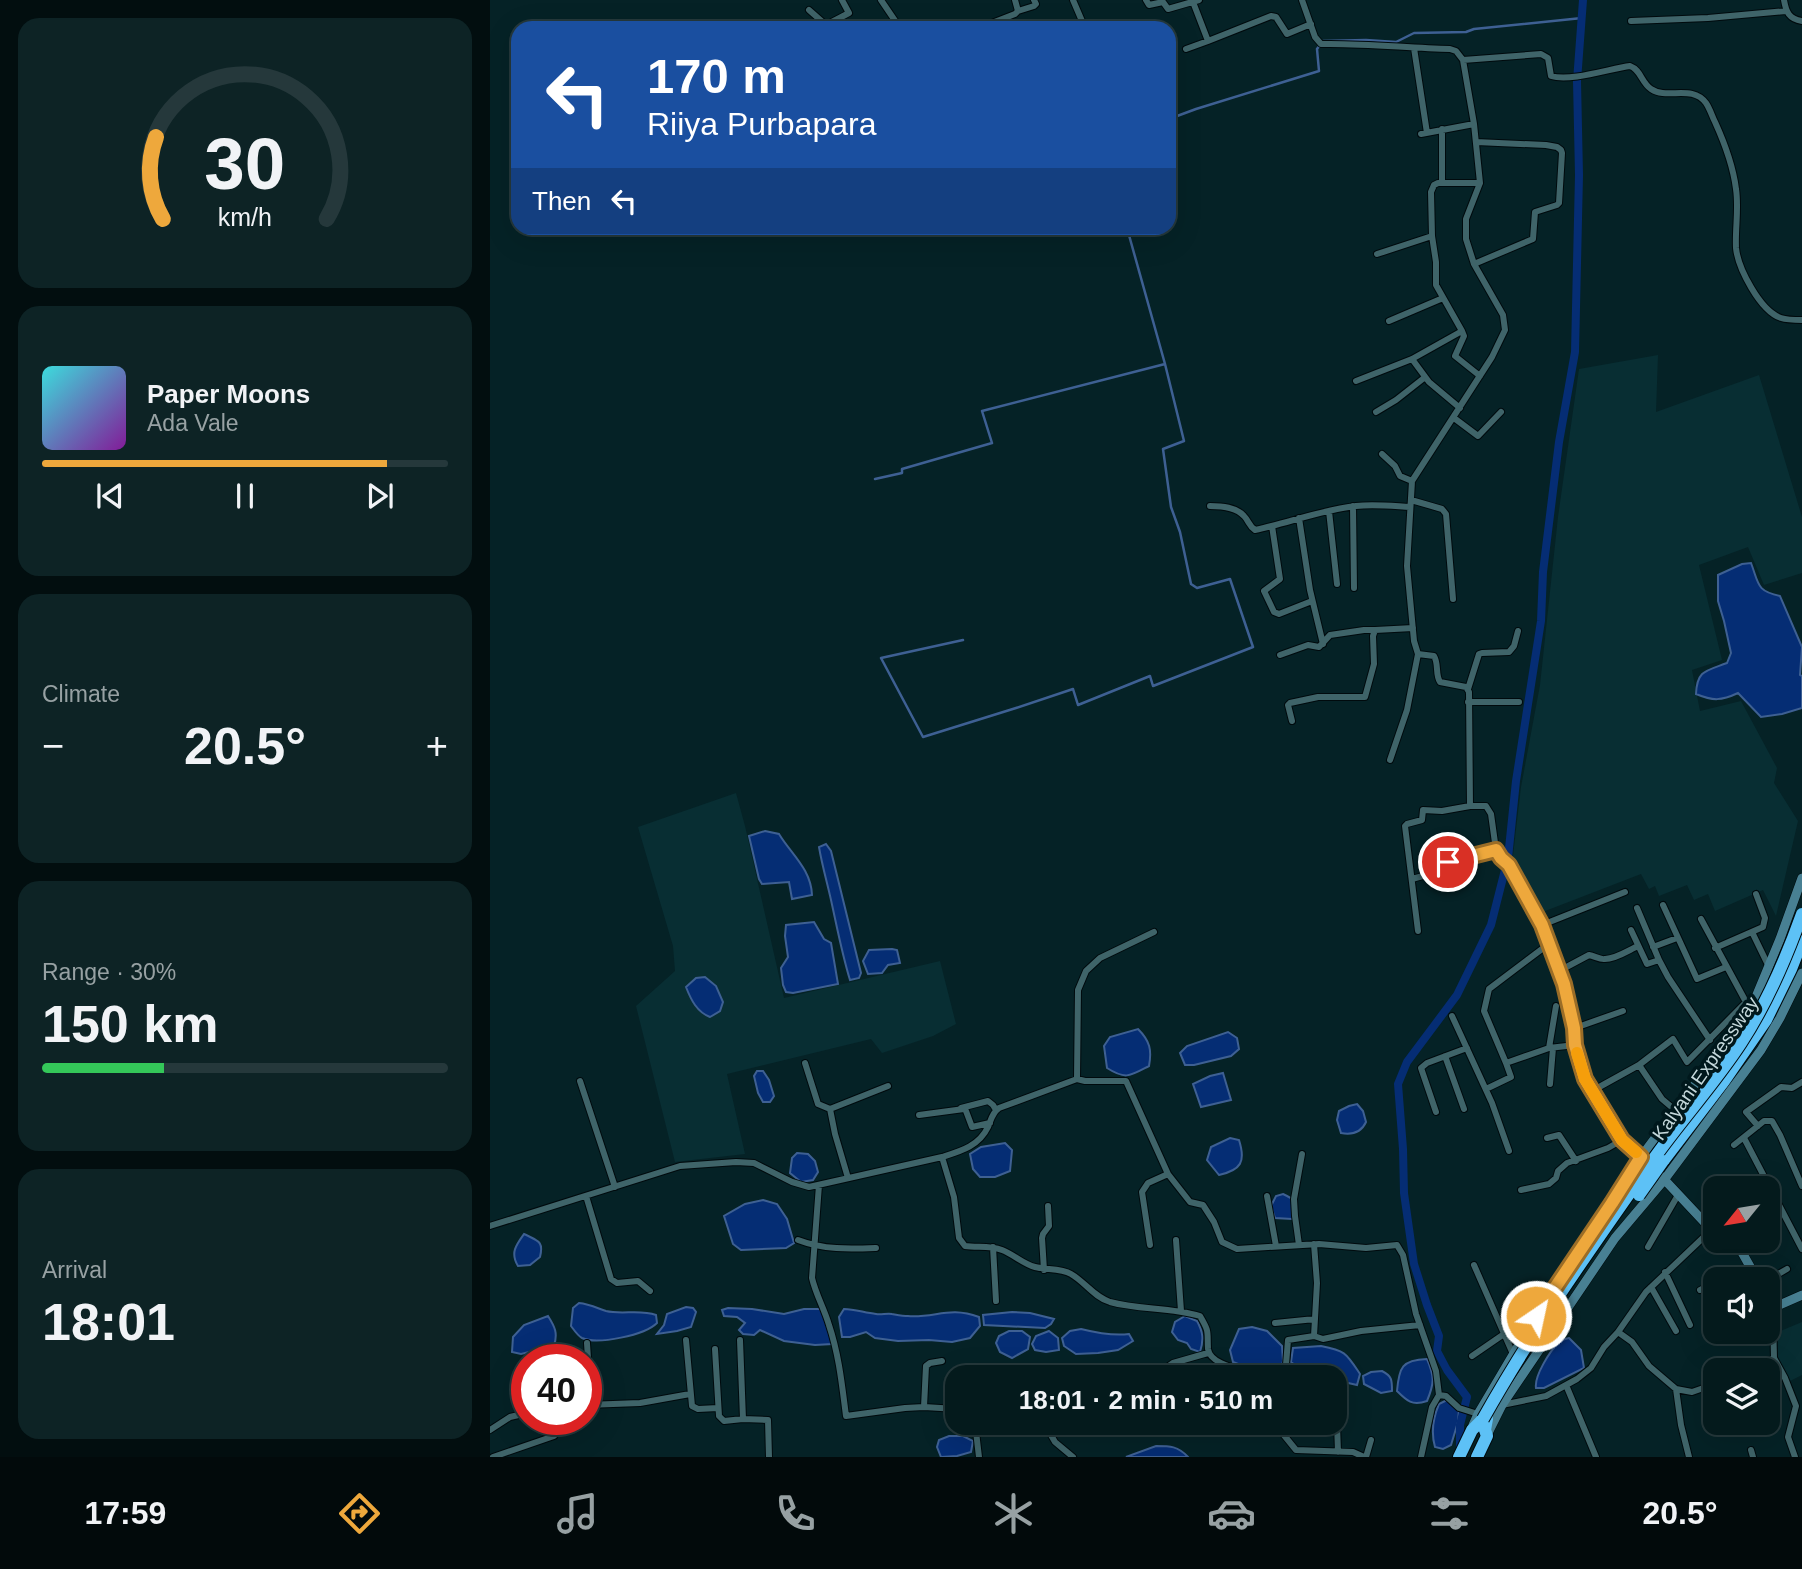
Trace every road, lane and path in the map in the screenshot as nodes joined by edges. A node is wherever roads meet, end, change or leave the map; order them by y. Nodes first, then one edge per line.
1 (842, 0) edge
2 (1014, 0) edge
3 (1034, 0) edge
4 (1073, 0) edge
5 (1146, 0) edge
6 (1302, 0) edge
7 (1784, 0) edge
8 (884, 1) edge
9 (1196, 1) edge
10 (809, 10) dead end
11 (1018, 11) junction
12 (1786, 11) junction
13 (821, 21) edge
14 (834, 21) edge
15 (896, 21) edge
16 (998, 21) edge
17 (1082, 21) edge
18 (1630, 21) dead end
19 (1802, 21) edge
20 (1311, 24) junction
21 (1208, 41) junction
22 (1414, 48) junction
23 (1186, 49) dead end
24 (1463, 60) junction
25 (1474, 124) junction
26 (1442, 130) junction
27 (1476, 142) junction
28 (1442, 183) junction
29 (1480, 183) junction
30 (1432, 236) junction
31 (1377, 254) dead end
32 (1474, 264) junction
33 (1443, 298) junction
34 (1802, 320) edge
35 (1389, 321) dead end
36 (1462, 331) junction
37 (1412, 359) junction
38 (1480, 376) junction
39 (1424, 378) junction
40 (1356, 381) dead end
41 (1460, 408) junction
42 (1376, 412) dead end
43 (1501, 412) dead end
44 (1454, 418) junction
45 (1382, 454) dead end
46 (1412, 481) junction
47 (1411, 503) junction
48 (1210, 506) dead end
49 (1353, 506) junction
50 (1329, 511) junction
51 (1299, 518) junction
52 (1272, 526) junction
53 (1337, 584) dead end
54 (1354, 588) dead end
55 (1453, 599) dead end
56 (1312, 601) junction
57 (1413, 628) junction
58 (1375, 630) junction
59 (1518, 631) dead end
60 (1323, 645) junction
61 (1418, 654) junction
62 (1280, 655) dead end
63 (1468, 689) junction
64 (1468, 702) junction
65 (1519, 702) dead end
66 (1292, 721) dead end
67 (1390, 760) dead end
68 (1470, 806) junction
69 (1496, 850) junction
70 (1802, 878) edge
71 (1412, 879) junction
72 (1625, 892) dead end
73 (1756, 894) dead end
74 (1663, 905) dead end
75 (1637, 908) dead end
76 (1802, 914) edge
77 (1701, 919) dead end
78 (1542, 925) junction
79 (1630, 930) dead end
80 (1418, 931) dead end
81 (1154, 932) dead end
82 (1752, 932) junction
83 (1678, 938) junction
84 (1802, 941) edge
85 (1550, 943) junction
86 (1638, 946) junction
87 (1653, 947) junction
88 (1715, 948) junction
89 (1659, 960) junction
90 (1726, 967) junction
91 (1769, 967) junction
92 (1559, 971) junction
93 (1801, 979) edge
94 (1748, 1005) junction
95 (1556, 1006) dead end
96 (1623, 1011) dead end
97 (1452, 1016) dead end
98 (1574, 1028) junction
99 (1710, 1040) junction
100 (1575, 1045) junction
101 (1467, 1048) junction
102 (1551, 1048) junction
103 (1446, 1056) junction
104 (805, 1063) dead end
105 (1506, 1063) junction
106 (1639, 1065) junction
107 (1077, 1079) junction
108 (580, 1081) dead end
109 (1802, 1082) edge
110 (1550, 1084) dead end
111 (888, 1086) dead end
112 (1486, 1089) junction
113 (1592, 1091) junction
114 (830, 1109) junction
115 (960, 1109) junction
116 (1464, 1109) dead end
117 (996, 1110) junction
118 (1675, 1110) junction
119 (1436, 1112) dead end
120 (919, 1115) dead end
121 (990, 1122) junction
122 (1758, 1126) junction
123 (1547, 1138) dead end
124 (1744, 1138) junction
125 (1622, 1140) junction
126 (1734, 1145) dead end
127 (1509, 1152) dead end
128 (1302, 1154) dead end
129 (942, 1157) junction
130 (1641, 1157) junction
131 (1576, 1161) junction
132 (1168, 1174) junction
133 (1661, 1176) junction
134 (848, 1178) junction
135 (819, 1185) junction
136 (1802, 1186) edge
137 (615, 1187) junction
138 (1521, 1190) dead end
139 (1678, 1195) junction
140 (586, 1196) junction
141 (1267, 1196) dead end
142 (1048, 1206) dead end
143 (1703, 1221) edge
144 (490, 1226) edge
145 (1703, 1237) edge
146 (798, 1240) dead end
147 (1176, 1240) dead end
148 (1314, 1244) junction
149 (1150, 1245) dead end
150 (1299, 1245) junction
151 (816, 1247) junction
152 (993, 1247) junction
153 (1276, 1247) junction
154 (1648, 1247) dead end
155 (876, 1248) dead end
156 (1802, 1249) edge
157 (1742, 1253) edge
158 (1474, 1265) dead end
159 (1750, 1266) edge
160 (1787, 1269) dead end
161 (1044, 1270) junction
162 (1665, 1272) junction
163 (1780, 1273) edge
164 (1651, 1287) junction
165 (1703, 1289) edge
166 (1700, 1290) dead end
167 (650, 1291) dead end
168 (1802, 1295) edge
169 (996, 1301) dead end
170 (1780, 1305) edge
171 (1181, 1311) junction
172 (1315, 1319) junction
173 (1275, 1323) dead end
174 (1420, 1325) junction
175 (1690, 1325) dead end
176 (1676, 1331) dead end
177 (1618, 1332) junction
178 (1504, 1334) junction
179 (1314, 1336) junction
180 (686, 1340) dead end
181 (740, 1340) dead end
182 (1774, 1344) edge
183 (715, 1349) dead end
184 (1208, 1353) junction
185 (1513, 1354) junction
186 (1472, 1356) dead end
187 (1774, 1358) edge
188 (942, 1362) dead end
189 (1170, 1365) edge
190 (1227, 1365) edge
191 (1286, 1365) edge
192 (1780, 1371) edge
193 (1566, 1385) junction
194 (1703, 1388) edge
195 (1676, 1389) junction
196 (690, 1394) junction
197 (1439, 1395) junction
198 (602, 1404) edge
199 (1502, 1405) junction
200 (924, 1407) junction
201 (718, 1408) junction
202 (945, 1408) edge
203 (511, 1417) edge
204 (1483, 1417) junction
205 (743, 1419) junction
206 (1793, 1421) junction
207 (1801, 1421) edge
208 (490, 1430) edge
209 (976, 1435) edge
210 (1051, 1435) edge
211 (1284, 1435) edge
212 (1337, 1435) edge
213 (554, 1436) dead end
214 (1487, 1436) junction
215 (1371, 1440) dead end
216 (1296, 1450) junction
217 (1338, 1452) junction
218 (1461, 1453) edge
219 (492, 1456) edge
220 (769, 1457) edge
221 (979, 1457) edge
222 (1073, 1457) edge
223 (1289, 1457) edge
224 (1365, 1457) edge
225 (1421, 1457) edge
226 (1477, 1457) edge
227 (1595, 1457) edge
228 (1689, 1457) edge
229 (1795, 1457) edge

1 - 14 street
2 - 11 street
3 - 11 street
4 - 17 street
5 - 9 street
6 - 20 street
7 - 12 street
8 - 15 street
9 - 21 street
10 - 13 street
11 - 16 street
12 - 18 street
12 - 19 street
20 - 21 street
20 - 22 street
21 - 23 street
22 - 24 street
22 - 26 street
24 - 25 street
24 - 34 street
25 - 26 street
25 - 27 street
26 - 28 street
27 - 29 street
27 - 32 street
28 - 29 street
28 - 30 street
29 - 32 street
30 - 31 street
30 - 33 street
32 - 38 street
33 - 35 street
33 - 36 street
36 - 37 street
36 - 38 street
37 - 39 street
37 - 40 street
38 - 41 street
39 - 41 street
39 - 42 street
41 - 44 street
43 - 44 street
44 - 46 street
45 - 46 street
46 - 47 street
47 - 49 street
47 - 55 street
47 - 57 street
48 - 52 street
49 - 50 street
49 - 54 street
50 - 51 street
50 - 53 street
51 - 52 street
51 - 56 street
52 - 56 street
56 - 60 street
57 - 58 street
57 - 61 street
58 - 60 street
58 - 66 street
59 - 63 street
60 - 62 street
61 - 63 street
61 - 67 street
63 - 64 street
64 - 65 street
64 - 68 street
68 - 69 street
68 - 71 street
69 - 71 street
69 - 78 street
70 - 91 street, Kalyani Expressway
71 - 80 street
72 - 78 street
73 - 82 street
74 - 83 street
75 - 87 street
76 - 204 highway, Kalyani Expressway, bridge
77 - 88 street
78 - 85 street
79 - 86 street
81 - 107 street
82 - 88 street
82 - 91 street
83 - 87 street
83 - 90 street
84 - 204 highway, Kalyani Expressway, bridge
85 - 92 street
85 - 105 street
86 - 89 street
86 - 92 street
87 - 89 street
88 - 90 street
89 - 99 street
90 - 94 street
91 - 94 street, Kalyani Expressway
92 - 98 street
93 - 133 street, Kalyani Expressway
94 - 99 street
94 - 118 street, Kalyani Expressway
95 - 102 street
96 - 98 street
97 - 101 street
98 - 100 street
99 - 106 street
100 - 102 street
100 - 113 street
101 - 103 street
101 - 112 street
102 - 105 street
102 - 110 street
103 - 116 street
103 - 119 street
104 - 114 street
105 - 112 street
106 - 113 street
106 - 118 street
107 - 117 street
107 - 132 street
108 - 137 street
109 - 122 street
111 - 114 street
112 - 127 street
113 - 125 street
114 - 134 street
115 - 117 street
115 - 120 street
115 - 121 street
117 - 121 street
118 - 130 street, Kalyani Expressway
121 - 129 street
122 - 124 street
122 - 136 street
123 - 131 street
124 - 126 street
124 - 156 street
125 - 130 street
125 - 131 street
128 - 150 street
129 - 134 street
129 - 152 street
130 - 133 street
130 - 185 street, Kalyani Expressway
131 - 138 street
132 - 149 street
132 - 153 street
133 - 139 street
133 - 199 street, Kalyani Expressway
134 - 135 street
135 - 137 street
135 - 151 street
137 - 140 street
139 - 143 street
139 - 154 street
140 - 144 street
140 - 167 street
141 - 153 street
142 - 161 street
145 - 162 street
146 - 151 street
147 - 171 street
148 - 150 street
148 - 172 street
148 - 174 street
150 - 153 street
151 - 155 street
151 - 200 street
152 - 161 street
152 - 169 street
157 - 159 street
158 - 178 street
160 - 163 street
161 - 171 street
162 - 164 street
162 - 175 street
164 - 176 street
164 - 177 street
165 - 166 street
168 - 170 street
171 - 184 street
172 - 173 street
172 - 179 street
174 - 179 street
174 - 197 street
177 - 193 street
177 - 195 street
178 - 185 street
178 - 186 street
179 - 191 street
180 - 196 street
181 - 205 street
182 - 187 street
183 - 201 street
184 - 189 street
184 - 190 street
185 - 204 street, Kalyani Expressway
188 - 200 street
192 - 206 street
193 - 199 street
193 - 227 street
194 - 195 street
195 - 228 street
196 - 198 street
196 - 201 street
197 - 204 street
197 - 225 street
199 - 214 street, Kalyani Expressway
200 - 202 street
201 - 205 street
203 - 208 street
204 - 214 highway
204 - 218 highway
205 - 220 street
206 - 207 street
206 - 229 street
209 - 221 street
210 - 222 street
211 - 216 street
212 - 217 street
213 - 219 street
214 - 226 highway, Kalyani Expressway
215 - 224 street
216 - 217 street
216 - 223 street
217 - 224 street

